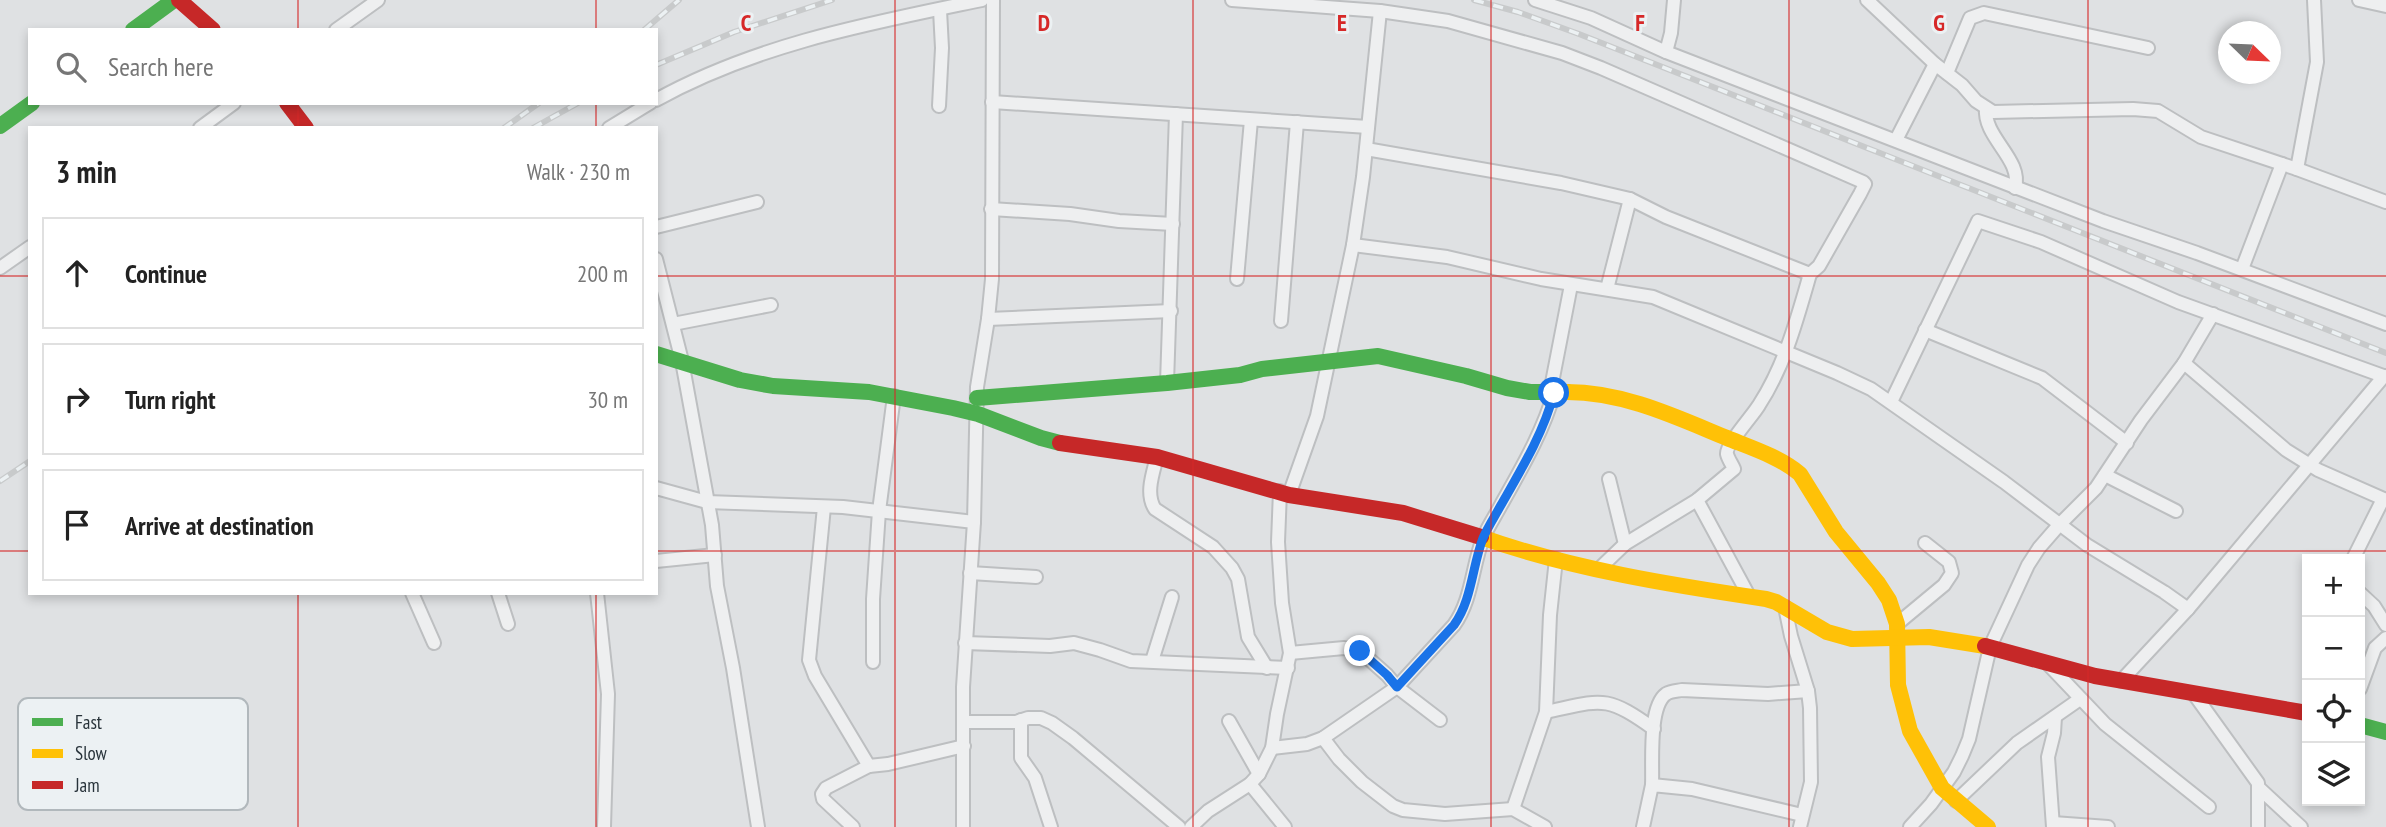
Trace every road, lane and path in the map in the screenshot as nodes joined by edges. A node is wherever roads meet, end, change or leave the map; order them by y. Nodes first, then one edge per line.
1 (176, 0) edge
2 (378, 0) edge
3 (982, 0) edge
4 (993, 0) edge
5 (1232, 0) edge
6 (1535, 0) edge
7 (1674, 0) edge
8 (1867, 0) edge
9 (2314, 0) edge
10 (2359, 0) edge
11 (1881, 5) edge
12 (2386, 6) edge
13 (940, 10) junction
14 (1380, 11) junction
15 (136, 28) edge
16 (211, 28) edge
17 (339, 28) edge
18 (2148, 48) dead end
19 (1666, 52) junction
20 (1935, 64) junction
21 (1947, 73) junction
22 (658, 99) edge
23 (992, 102) junction
24 (29, 105) edge
25 (231, 105) edge
26 (289, 105) edge
27 (647, 105) edge
28 (939, 106) dead end
29 (1986, 108) junction
30 (1176, 114) junction
31 (1251, 120) junction
32 (1297, 122) junction
33 (0, 126) edge
34 (203, 126) edge
35 (304, 126) edge
36 (612, 126) edge
37 (1368, 127) junction
38 (1896, 140) junction
39 (1366, 149) junction
40 (2282, 164) junction
41 (2297, 169) junction
42 (2015, 188) junction
43 (1630, 199) junction
44 (757, 202) dead end
45 (2386, 202) edge
46 (991, 209) junction
47 (1173, 224) junction
48 (658, 227) edge
49 (1353, 245) junction
50 (28, 248) edge
51 (658, 267) edge
52 (0, 268) edge
53 (2242, 270) junction
54 (1811, 274) junction
55 (1237, 279) dead end
56 (1571, 285) junction
57 (1606, 289) junction
58 (771, 305) dead end
59 (1171, 311) junction
60 (2213, 314) junction
61 (988, 319) junction
62 (1281, 321) dead end
63 (673, 324) junction
64 (2386, 324) edge
65 (1925, 330) junction
66 (1786, 351) junction
67 (658, 355) edge
68 (682, 361) junction
69 (1328, 361) junction
70 (2185, 363) junction
71 (2385, 376) edge
72 (1167, 383) junction
73 (1552, 393) junction
74 (894, 396) junction
75 (1891, 402) junction
76 (977, 406) junction
77 (1733, 441) junction
78 (2126, 443) junction
79 (1157, 457) junction
80 (2310, 466) junction
81 (2105, 475) junction
82 (1609, 479) dead end
83 (658, 489) edge
84 (1284, 493) junction
85 (2384, 499) edge
86 (1697, 500) junction
87 (707, 502) junction
88 (824, 507) junction
89 (879, 511) junction
90 (2176, 511) dead end
91 (974, 522) junction
92 (2059, 525) junction
93 (1483, 538) junction
94 (1925, 542) dead end
95 (1625, 544) junction
96 (2356, 554) edge
97 (715, 555) junction
98 (1556, 559) junction
99 (658, 561) edge
100 (1600, 568) junction
101 (970, 573) junction
102 (1036, 577) dead end
103 (413, 595) edge
104 (499, 595) edge
105 (597, 595) edge
106 (1749, 596) junction
107 (1172, 597) dead end
108 (2365, 598) edge
109 (1785, 607) junction
110 (2188, 609) junction
111 (508, 624) dead end
112 (2386, 625) edge
113 (1896, 631) junction
114 (2386, 638) edge
115 (434, 643) dead end
116 (965, 643) junction
117 (1990, 647) junction
118 (1290, 653) junction
119 (1152, 661) junction
120 (873, 662) dead end
121 (2048, 664) junction
122 (1267, 668) junction
123 (1288, 668) junction
124 (2363, 680) edge
125 (2121, 681) junction
126 (1397, 687) junction
127 (1808, 691) junction
128 (2194, 694) junction
129 (2080, 699) junction
130 (1546, 712) junction
131 (2302, 712) edge
132 (2055, 716) junction
133 (1021, 720) junction
134 (1440, 720) dead end
135 (1229, 721) dead end
136 (964, 722) junction
137 (2365, 726) edge
138 (1654, 729) junction
139 (2386, 732) edge
140 (1323, 738) junction
141 (964, 746) junction
142 (1272, 747) junction
143 (869, 766) junction
144 (1255, 779) junction
145 (1652, 785) junction
146 (1942, 788) junction
147 (2259, 788) junction
148 (1956, 800) junction
149 (2209, 807) dead end
150 (1513, 809) junction
151 (1801, 821) edge
152 (2053, 825) edge
153 (604, 827) edge
154 (758, 827) edge
155 (853, 827) edge
156 (963, 827) edge
157 (1051, 827) edge
158 (1179, 827) edge
159 (1191, 827) edge
160 (1286, 827) edge
161 (1545, 827) edge
162 (1643, 827) edge
163 (1910, 827) edge
164 (1988, 827) edge
165 (2108, 827) edge
166 (2258, 827) edge
167 (2301, 827) edge

1 - 15 street
1 - 16 street
2 - 17 street
3 - 13 street
4 - 23 street
5 - 14 street
6 - 19 street
7 - 19 street
8 - 11 street
9 - 41 street
10 - 12 street
11 - 20 street
13 - 22 street
13 - 28 street
14 - 37 street
14 - 54 street
18 - 21 street
19 - 38 street
20 - 21 street
20 - 38 street
21 - 29 street
23 - 30 street
23 - 46 street
24 - 33 street
25 - 34 street
26 - 35 street
27 - 36 street
29 - 40 street
29 - 42 street
30 - 31 street
30 - 47 street
31 - 32 street
31 - 55 street
32 - 37 street
32 - 62 street
37 - 39 street
38 - 42 street
39 - 43 street
39 - 49 street
40 - 41 street
40 - 53 street
41 - 45 street
42 - 53 street
43 - 54 street
43 - 57 street
44 - 48 street
46 - 47 street
46 - 61 street
47 - 59 street
49 - 56 street
49 - 69 street
50 - 52 street
51 - 63 street
53 - 64 street
54 - 66 street
56 - 57 street
56 - 73 street
57 - 66 street
58 - 63 street
59 - 61 street
59 - 72 street
60 - 65 street
60 - 70 street
60 - 71 street
61 - 76 street
63 - 68 street
65 - 75 street
65 - 78 street
66 - 75 street
66 - 77 street
67 - 68 street
68 - 74 street
68 - 87 street
69 - 72 street
69 - 73 street
69 - 84 street
70 - 78 street
70 - 80 street
71 - 80 street
72 - 76 street
73 - 77 street
73 - 93 street
74 - 76 street
74 - 89 street
75 - 92 street
76 - 79 street
76 - 91 street
77 - 86 street
77 - 113 street
78 - 81 street
79 - 84 street
79 - 122 street
80 - 85 street
80 - 110 street
81 - 90 street
81 - 92 street
82 - 95 street
83 - 87 street
84 - 93 street
84 - 118 street
85 - 96 street
86 - 95 street
86 - 106 street
87 - 88 street
87 - 97 street
88 - 89 street
88 - 143 street
89 - 91 street
89 - 120 street
91 - 101 street
92 - 110 street
92 - 117 street
93 - 98 street
93 - 126 street
94 - 113 street
95 - 100 street
97 - 99 street
97 - 154 street
98 - 100 street
98 - 130 street
100 - 106 street
101 - 102 street
101 - 116 street
103 - 115 street
104 - 111 street
105 - 153 street
106 - 109 street
107 - 119 street
108 - 112 street
109 - 113 street
109 - 127 street
110 - 125 street
113 - 117 street
113 - 146 street
114 - 124 street
116 - 119 street
116 - 136 street
117 - 121 street
117 - 146 street
118 - 123 street
118 - 126 street
119 - 122 street
121 - 125 street
121 - 129 street
122 - 123 street
123 - 142 street
125 - 128 street
126 - 134 street
126 - 140 street
127 - 138 street
127 - 151 street
128 - 131 street
128 - 147 street
129 - 132 street
129 - 149 street
130 - 138 street
130 - 150 street
132 - 148 street
132 - 152 street
133 - 136 street
133 - 157 street
133 - 158 street
135 - 144 street
136 - 141 street
137 - 139 street
138 - 145 street
140 - 142 street
140 - 150 street
141 - 143 street
141 - 156 street
142 - 144 street
143 - 155 street
144 - 159 street
144 - 160 street
145 - 151 street
145 - 162 street
146 - 148 street
146 - 163 street
147 - 166 street
147 - 167 street
148 - 164 street
150 - 161 street
152 - 165 street

